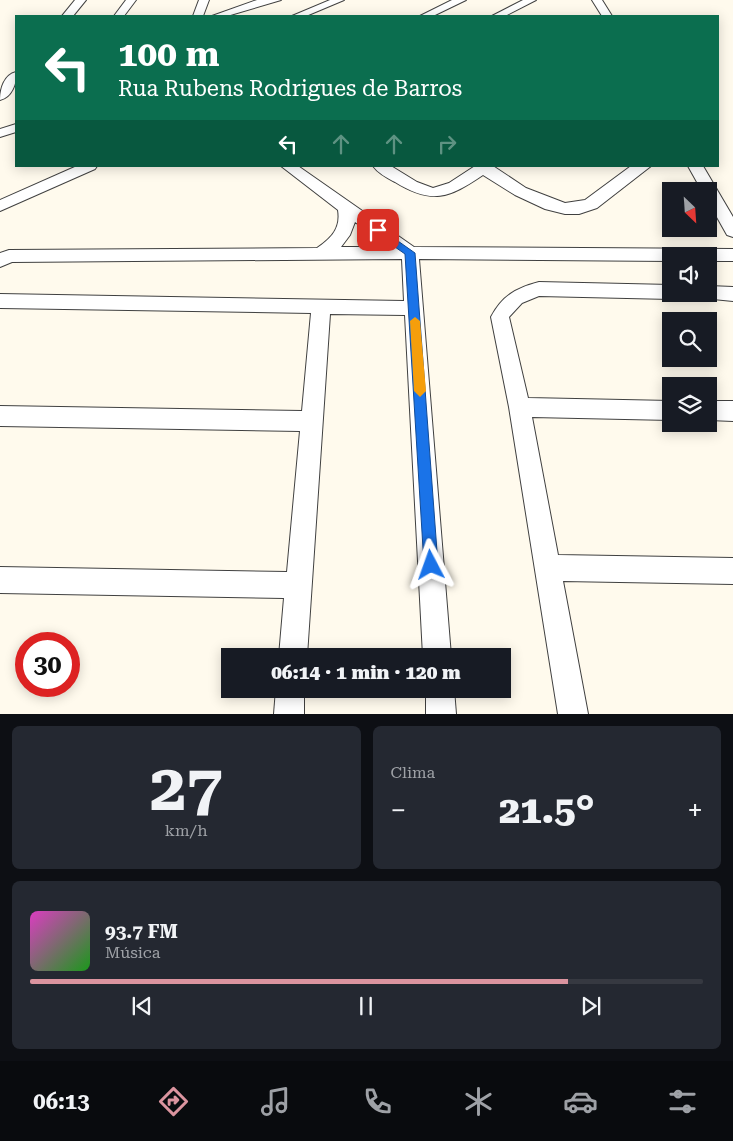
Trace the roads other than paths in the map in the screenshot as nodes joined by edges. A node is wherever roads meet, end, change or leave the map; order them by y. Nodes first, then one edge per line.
1 (81, 0) edge
2 (131, 0) edge
3 (204, 0) edge
4 (269, 0) edge
5 (338, 0) edge
6 (461, 0) edge
7 (531, 0) edge
8 (597, 0) edge
9 (68, 15) edge
10 (120, 15) edge
11 (198, 15) edge
12 (220, 15) edge
13 (300, 15) edge
14 (427, 15) edge
15 (499, 15) edge
16 (606, 15) edge
17 (15, 76) edge
18 (15, 77) edge
19 (0, 79) edge
20 (0, 96) edge
21 (15, 128) edge
22 (0, 132) edge
23 (88, 167) edge
24 (289, 167) edge
25 (382, 167) edge
26 (485, 167) edge
27 (643, 167) edge
28 (696, 167) edge
29 (0, 206) edge
30 (346, 208) junction
31 (733, 231) edge
32 (321, 253) junction
33 (410, 253) junction
34 (3, 255) edge
35 (733, 255) edge
36 (662, 292) edge
37 (717, 293) edge
38 (733, 294) edge
39 (0, 301) edge
40 (321, 306) junction
41 (414, 308) junction
42 (520, 407) junction
43 (662, 410) edge
44 (717, 411) edge
45 (733, 411) edge
46 (0, 416) edge
47 (311, 421) junction
48 (548, 568) junction
49 (733, 571) edge
50 (0, 580) edge
51 (298, 585) junction
52 (294, 648) edge
53 (436, 648) edge
54 (290, 698) edge
55 (440, 698) edge
56 (289, 714) edge
57 (441, 714) edge
58 (573, 714) edge

1 - 9 street
2 - 10 street
3 - 11 street
4 - 12 street
5 - 13 street
6 - 14 street
7 - 15 street
8 - 16 street
17 - 19 street
18 - 20 street
21 - 22 street
23 - 29 street
24 - 30 street
25 - 26 street
26 - 27 street
28 - 31 street
30 - 32 street
30 - 33 street
32 - 33 street
32 - 34 street
33 - 35 street
33 - 41 street
36 - 42 street
37 - 38 street
39 - 40 street
40 - 41 street
40 - 47 street
41 - 53 street
42 - 43 street
42 - 48 street
44 - 45 street
46 - 47 street
47 - 51 street
48 - 49 street
48 - 58 street
50 - 51 street
51 - 52 street
54 - 56 street
55 - 57 street

